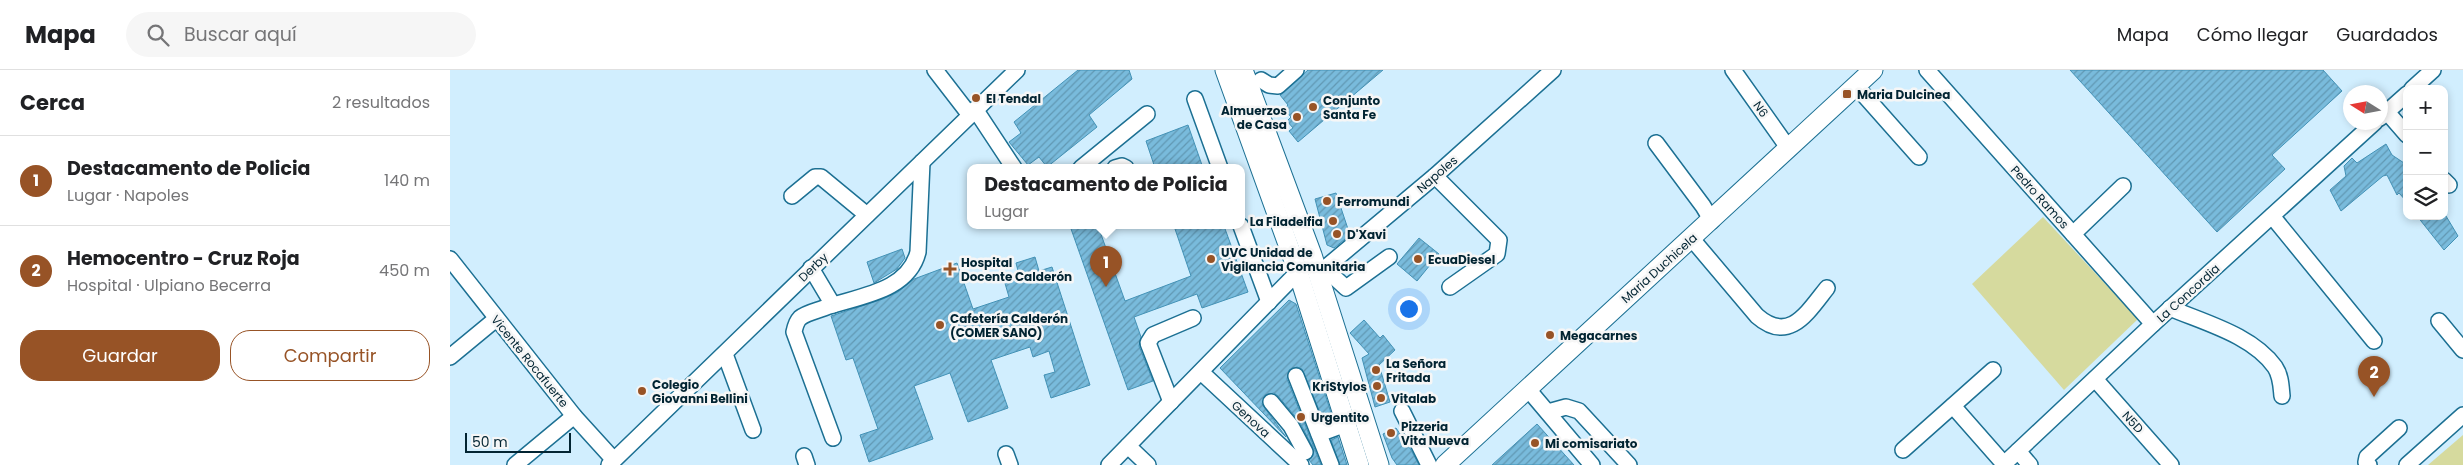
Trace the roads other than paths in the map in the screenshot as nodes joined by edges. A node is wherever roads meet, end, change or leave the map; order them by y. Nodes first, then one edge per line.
1 (935, 70) edge
2 (1018, 70) edge
3 (1225, 70) edge
4 (1243, 70) edge
5 (1296, 70) edge
6 (1553, 70) edge
7 (1733, 70) edge
8 (1873, 70) edge
9 (1928, 70) edge
10 (2433, 70) edge
11 (1261, 80) edge
12 (2416, 85) edge
13 (1856, 86) junction
14 (2403, 98) edge
15 (1195, 99) dead end
16 (2388, 111) edge
17 (972, 112) junction
18 (1147, 114) dead end
19 (2388, 118) edge
20 (2366, 130) edge
21 (2403, 132) edge
22 (1656, 143) dead end
23 (1788, 149) junction
24 (1919, 157) dead end
25 (922, 162) junction
26 (1100, 162) edge
27 (1011, 164) edge
28 (1219, 164) edge
29 (1435, 176) junction
30 (2123, 186) dead end
31 (792, 196) dead end
32 (867, 215) junction
33 (2272, 216) junction
34 (1712, 221) junction
35 (1242, 229) edge
36 (2073, 234) junction
37 (1692, 238) junction
38 (1389, 258) dead end
39 (450, 259) edge
40 (811, 268) junction
41 (1323, 270) junction
42 (1298, 272) junction
43 (1450, 287) dead end
44 (1827, 288) dead end
45 (1269, 302) junction
46 (833, 305) junction
47 (2170, 308) junction
48 (1193, 318) dead end
49 (496, 319) junction
50 (2438, 321) dead end
51 (2153, 324) junction
52 (2374, 340) dead end
53 (2463, 350) edge
54 (725, 354) junction
55 (450, 357) edge
56 (1993, 370) dead end
57 (1201, 372) junction
58 (1296, 376) dead end
59 (2095, 379) junction
60 (1527, 388) junction
61 (2282, 396) dead end
62 (1171, 402) junction
63 (1271, 402) dead end
64 (1953, 406) junction
65 (1402, 412) dead end
66 (1548, 412) junction
67 (1312, 415) junction
68 (2463, 415) edge
69 (574, 416) junction
70 (1346, 424) junction
71 (1291, 426) junction
72 (2399, 428) dead end
73 (753, 430) dead end
74 (1319, 434) junction
75 (832, 438) dead end
76 (1128, 446) junction
77 (1903, 450) dead end
78 (2018, 450) junction
79 (1303, 459) edge
80 (612, 463) edge
81 (2003, 464) edge
82 (516, 465) edge
83 (1110, 465) edge
84 (1148, 465) edge
85 (1331, 465) edge
86 (1360, 465) edge
87 (1379, 465) edge
88 (1429, 465) edge
89 (1444, 465) edge
90 (1592, 465) edge
91 (1629, 465) edge
92 (2030, 465) edge
93 (2172, 465) edge
94 (2369, 465) edge
95 (2407, 465) edge

1 - 17 street
2 - 17 street, Derby
3 - 42 main road
4 - 11 main road
5 - 11 street
6 - 29 street, Napoles
7 - 23 street, N6
8 - 13 main road, Maria Duchicela
9 - 36 street, Pedro Ramos
10 - 12 street
11 - 41 main road
13 - 23 main road, Maria Duchicela
13 - 24 street
14 - 16 street
15 - 28 street
17 - 25 street, Derby
17 - 27 street
18 - 26 street
19 - 21 street
20 - 33 street, La Concordia
22 - 34 street
23 - 34 main road, Maria Duchicela
25 - 32 street, Derby
25 - 46 street
29 - 41 street, Napoles
29 - 43 street
30 - 36 street
31 - 32 street
32 - 40 street, Derby
33 - 47 street, La Concordia
33 - 52 street
34 - 37 main road, Maria Duchicela
35 - 45 street
36 - 51 street, Pedro Ramos
37 - 44 street
37 - 60 main road, Maria Duchicela
38 - 41 street
39 - 49 street, Vicente Rocafuerte
40 - 46 street
40 - 54 street, Derby
41 - 87 main road
42 - 45 street
42 - 70 main road
45 - 57 street
46 - 75 street
47 - 51 street, La Concordia
47 - 61 street
48 - 62 street
49 - 55 street
49 - 69 street, Vicente Rocafuerte
50 - 53 street
51 - 59 street, La Concordia
54 - 73 street
54 - 80 street, Derby
56 - 64 street
57 - 62 street
57 - 79 street, Genova
58 - 67 street
59 - 78 street, La Concordia
59 - 93 street, N5D
60 - 66 street
60 - 89 main road, Maria Duchicela
62 - 76 street
63 - 71 street
64 - 77 street
64 - 81 street
65 - 88 street
66 - 90 street
66 - 91 street
67 - 71 street
67 - 74 street
68 - 95 street
69 - 80 street, Vicente Rocafuerte
69 - 82 street
70 - 74 street
70 - 86 main road
71 - 79 street
72 - 94 street
74 - 85 street
76 - 83 street
76 - 84 street
78 - 81 street, La Concordia
78 - 92 street

